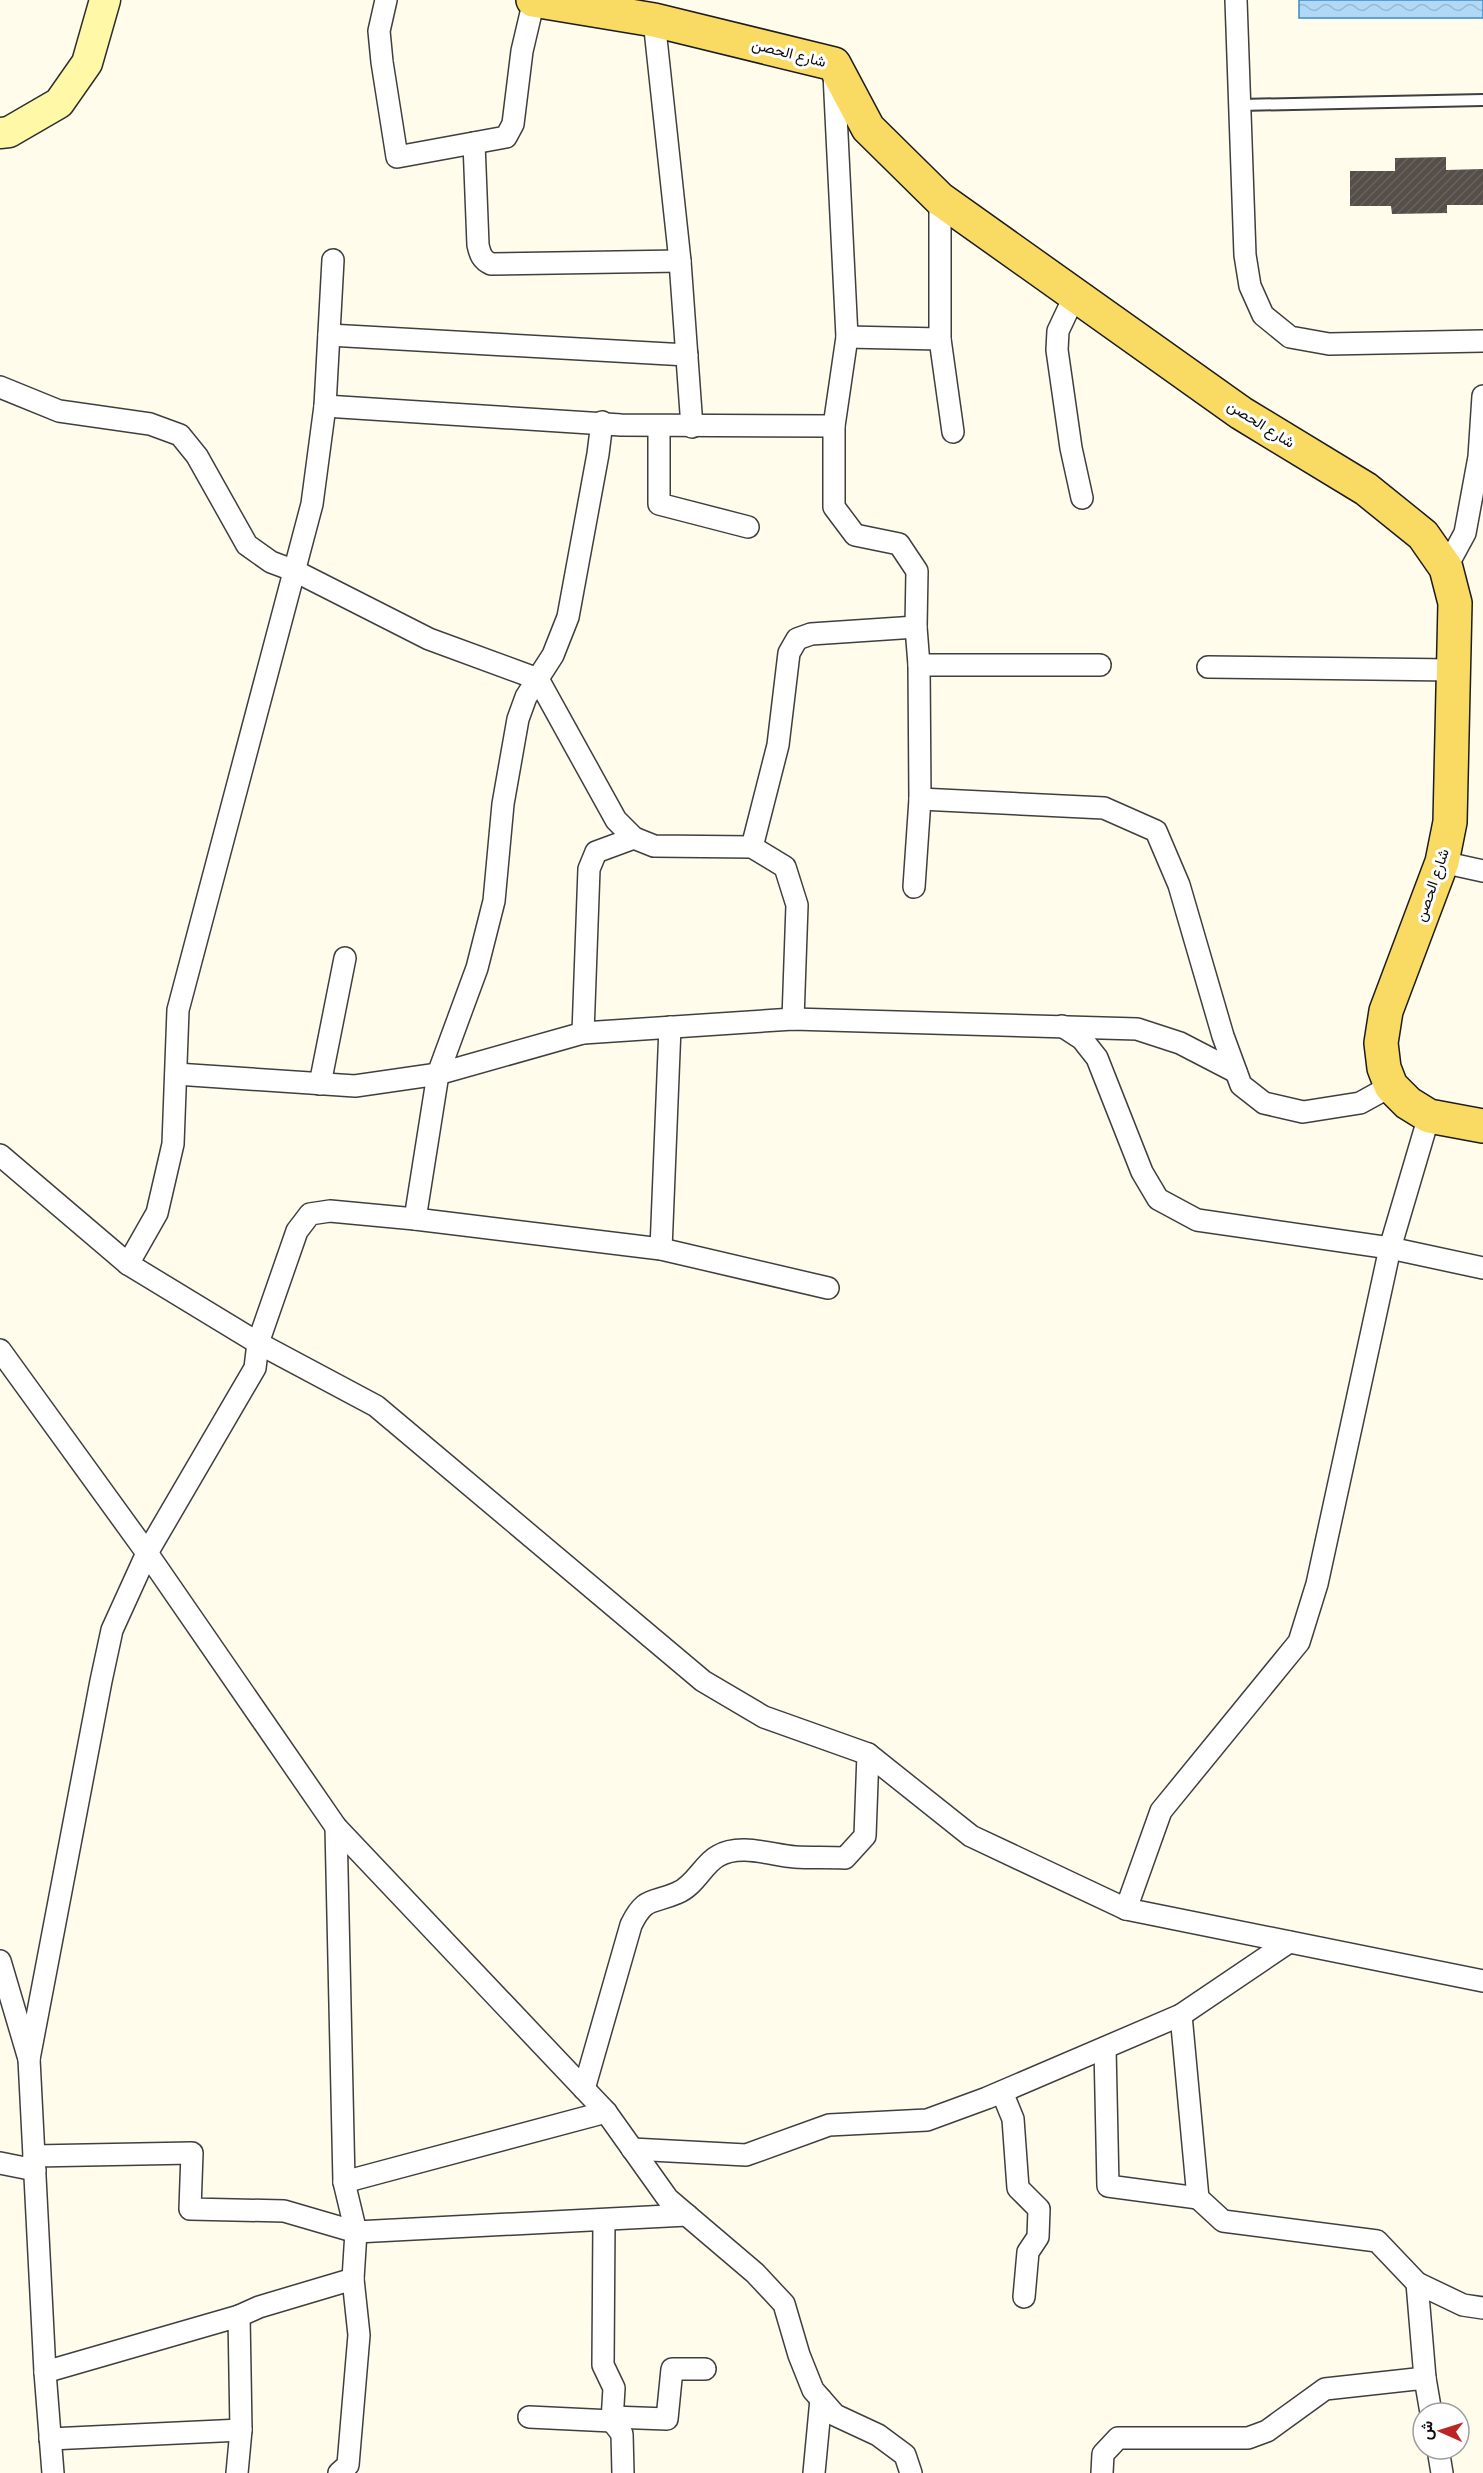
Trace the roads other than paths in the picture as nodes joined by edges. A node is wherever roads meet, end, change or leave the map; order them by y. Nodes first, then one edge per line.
1 (105, 0) edge
2 (386, 0) edge
3 (534, 0) edge
4 (1236, 0) edge
5 (654, 20) junction
6 (834, 64) junction
7 (1483, 100) edge
8 (1240, 105) junction
9 (0, 133) edge
10 (474, 143) junction
11 (940, 199) junction
12 (333, 260) dead end
13 (680, 261) junction
14 (1075, 295) junction
15 (328, 335) junction
16 (847, 337) junction
17 (940, 339) junction
18 (1483, 341) edge
19 (687, 355) junction
20 (0, 387) edge
21 (1483, 396) edge
22 (325, 406) junction
23 (602, 422) junction
24 (659, 426) junction
25 (834, 426) junction
26 (692, 427) junction
27 (953, 432) dead end
28 (1481, 458) edge
29 (1082, 498) dead end
30 (748, 527) dead end
31 (1446, 568) junction
32 (296, 571) junction
33 (916, 627) junction
34 (920, 665) junction
35 (1100, 665) dead end
36 (1208, 668) dead end
37 (1453, 669) junction
38 (538, 679) junction
39 (920, 799) junction
40 (634, 838) junction
41 (752, 847) junction
42 (1442, 862) junction
43 (1483, 870) edge
44 (915, 887) dead end
45 (345, 958) dead end
46 (793, 1019) junction
47 (1060, 1025) junction
48 (670, 1027) junction
49 (583, 1033) junction
50 (1236, 1072) junction
51 (176, 1074) junction
52 (438, 1074) junction
53 (320, 1084) junction
54 (1391, 1086) junction
55 (1429, 1116) junction
56 (1483, 1126) edge
57 (0, 1155) edge
58 (416, 1219) junction
59 (1390, 1248) junction
60 (661, 1249) junction
61 (128, 1264) junction
62 (1483, 1268) edge
63 (828, 1288) dead end
64 (258, 1343) junction
65 (0, 1350) edge
66 (147, 1553) junction
67 (868, 1754) junction
68 (336, 1827) junction
69 (1126, 1909) junction
70 (1289, 1942) junction
71 (0, 1961) edge
72 (1483, 1981) edge
73 (1181, 2015) junction
74 (1104, 2048) junction
75 (29, 2060) junction
76 (584, 2089) junction
77 (1002, 2092) junction
78 (606, 2112) junction
79 (632, 2150) junction
80 (0, 2163) edge
81 (34, 2163) junction
82 (344, 2182) junction
83 (1198, 2198) junction
84 (687, 2215) junction
85 (603, 2220) junction
86 (356, 2232) junction
87 (353, 2279) junction
88 (1418, 2283) junction
89 (1024, 2297) dead end
90 (1483, 2308) edge
91 (239, 2316) junction
92 (705, 2369) dead end
93 (45, 2372) junction
94 (1425, 2378) junction
95 (821, 2399) junction
96 (1429, 2401) edge
97 (529, 2417) dead end
98 (612, 2419) junction
99 (241, 2430) junction
100 (50, 2439) junction
101 (48, 2472) edge
102 (237, 2473) edge
103 (339, 2473) edge
104 (623, 2473) edge
105 (814, 2473) edge
106 (911, 2473) edge
107 (1102, 2473) edge

1 - 9 street
2 - 10 street
3 - 5 main road, شارع الحصن
3 - 10 street
4 - 8 street
5 - 6 main road, شارع الحصن
5 - 13 street
6 - 11 main road, شارع الحصن
6 - 16 street
7 - 8 lane
8 - 18 street
10 - 13 street
11 - 14 main road, شارع الحصن
11 - 17 street
12 - 15 street
13 - 19 street
14 - 29 street
14 - 31 main road, شارع الحصن
15 - 19 street
15 - 22 street
16 - 17 street
16 - 25 street
17 - 27 street
19 - 26 street
20 - 32 street
21 - 28 street
22 - 23 street
22 - 32 street
23 - 24 street
23 - 38 street
24 - 26 street
24 - 30 street
25 - 26 street
25 - 33 street
28 - 31 street
31 - 37 main road, شارع الحصن
32 - 38 street
32 - 51 street
33 - 34 street
33 - 41 street
34 - 35 street
34 - 39 street
36 - 37 street
37 - 42 main road, شارع الحصن
38 - 40 street
38 - 52 street
39 - 44 street
39 - 50 street
40 - 41 street
40 - 49 street
41 - 46 street
42 - 43 street
42 - 54 main road, شارع الحصن
45 - 53 street
46 - 47 street
46 - 48 street
47 - 50 street
47 - 59 street
48 - 49 street
48 - 60 street
49 - 52 street
50 - 54 street
51 - 53 street
51 - 61 street
52 - 53 street
52 - 58 street
54 - 55 main road
55 - 56 main road
55 - 59 street
57 - 61 street
58 - 60 street
58 - 64 street
59 - 62 street
59 - 69 street
60 - 63 street
61 - 64 street
64 - 66 street
64 - 67 street
65 - 66 street
66 - 68 street
66 - 75 street
67 - 69 street
67 - 76 street
68 - 76 street
68 - 82 street
69 - 70 street
70 - 72 street
70 - 73 street
71 - 75 street
73 - 74 street
73 - 83 street
74 - 77 street
74 - 83 street
75 - 81 street
76 - 78 street
77 - 79 street
77 - 89 street
78 - 79 street
78 - 82 street
79 - 84 street
80 - 81 street
81 - 86 street
81 - 93 street
82 - 86 street
83 - 88 street
84 - 85 street
84 - 95 street
85 - 86 street
85 - 98 street
86 - 87 street
87 - 91 street
87 - 103 street
88 - 90 street
88 - 94 street
91 - 93 street
91 - 99 street
92 - 98 street
93 - 100 street
94 - 96 street
94 - 107 street
95 - 105 street
95 - 106 street
97 - 98 street
98 - 104 street
99 - 100 street
99 - 102 street
100 - 101 street

